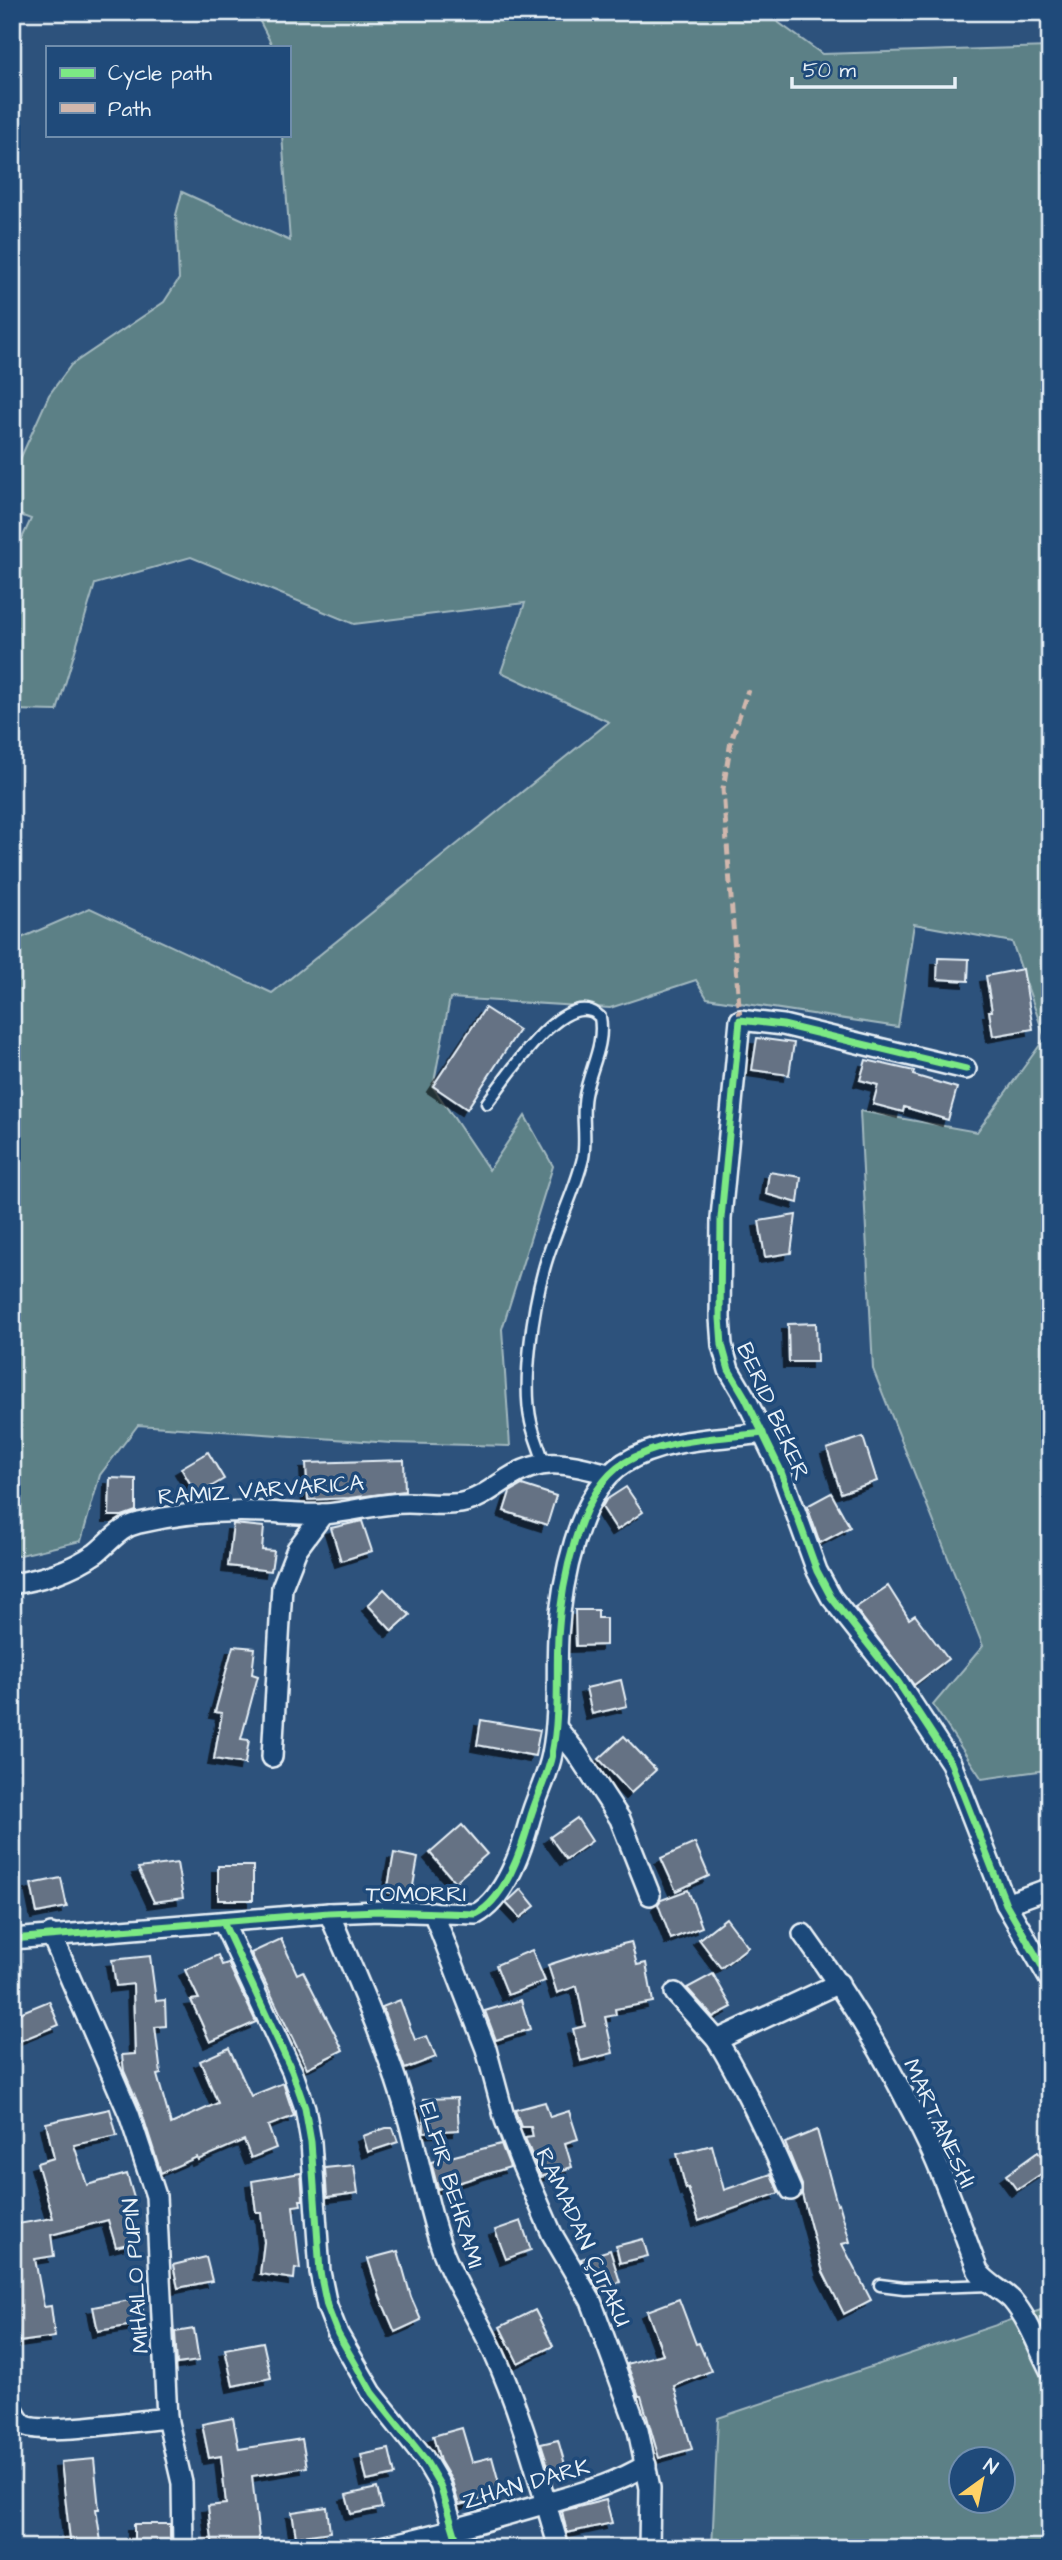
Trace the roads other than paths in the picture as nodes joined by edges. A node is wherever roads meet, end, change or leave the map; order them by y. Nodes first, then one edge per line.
1 (967, 1069) dead end
2 (487, 1103) dead end
3 (763, 1433) junction
4 (544, 1463) junction
5 (609, 1474) junction
6 (323, 1514) junction
7 (12, 1584) edge
8 (556, 1727) junction
9 (272, 1756) dead end
10 (1050, 1888) edge
11 (650, 1895) dead end
12 (1006, 1904) junction
13 (433, 1912) junction
14 (328, 1913) junction
15 (223, 1922) junction
16 (51, 1934) junction
17 (803, 1934) dead end
18 (12, 1939) edge
19 (1050, 1980) edge
20 (839, 1983) junction
21 (675, 1993) dead end
22 (717, 2040) junction
23 (791, 2190) dead end
24 (880, 2285) dead end
25 (992, 2285) junction
26 (1050, 2370) edge
27 (12, 2407) edge
28 (167, 2418) junction
29 (646, 2465) junction
30 (546, 2503) junction
31 (456, 2539) edge
32 (183, 2548) edge
33 (376, 2548) edge
34 (559, 2548) edge
35 (649, 2548) edge

1 - 3 street, BERID BEKER
2 - 4 lane
3 - 5 street
3 - 12 street, BERID BEKER
4 - 5 street, RAMIZ VARVARICA
4 - 6 street, RAMIZ VARVARICA
5 - 8 street, TOMORRI
6 - 7 street, RAMIZ VARVARICA
6 - 9 street
8 - 11 street
8 - 13 street, TOMORRI
10 - 12 street
12 - 19 street, BERID BEKER
13 - 14 street, TOMORRI
13 - 29 street, RAMADAN ÇITAKU
14 - 15 street, TOMORRI
14 - 30 street, ELFIR BEHRAMI
15 - 16 street, TOMORRI
15 - 31 street
16 - 18 street, TOMORRI
16 - 28 street, MIHAILO PUPIN
17 - 20 street, MARTANESHI
20 - 22 street
20 - 25 street, MARTANESHI
21 - 22 street
22 - 23 street
24 - 25 lane
25 - 26 street, MARTANESHI
27 - 28 street
28 - 32 street, MIHAILO PUPIN
29 - 30 street, ZHAN DARK
29 - 35 street, RAMADAN ÇITAKU
30 - 31 street, ZHAN DARK
30 - 34 street, ELFIR BEHRAMI
31 - 33 street, ZHAN DARK

